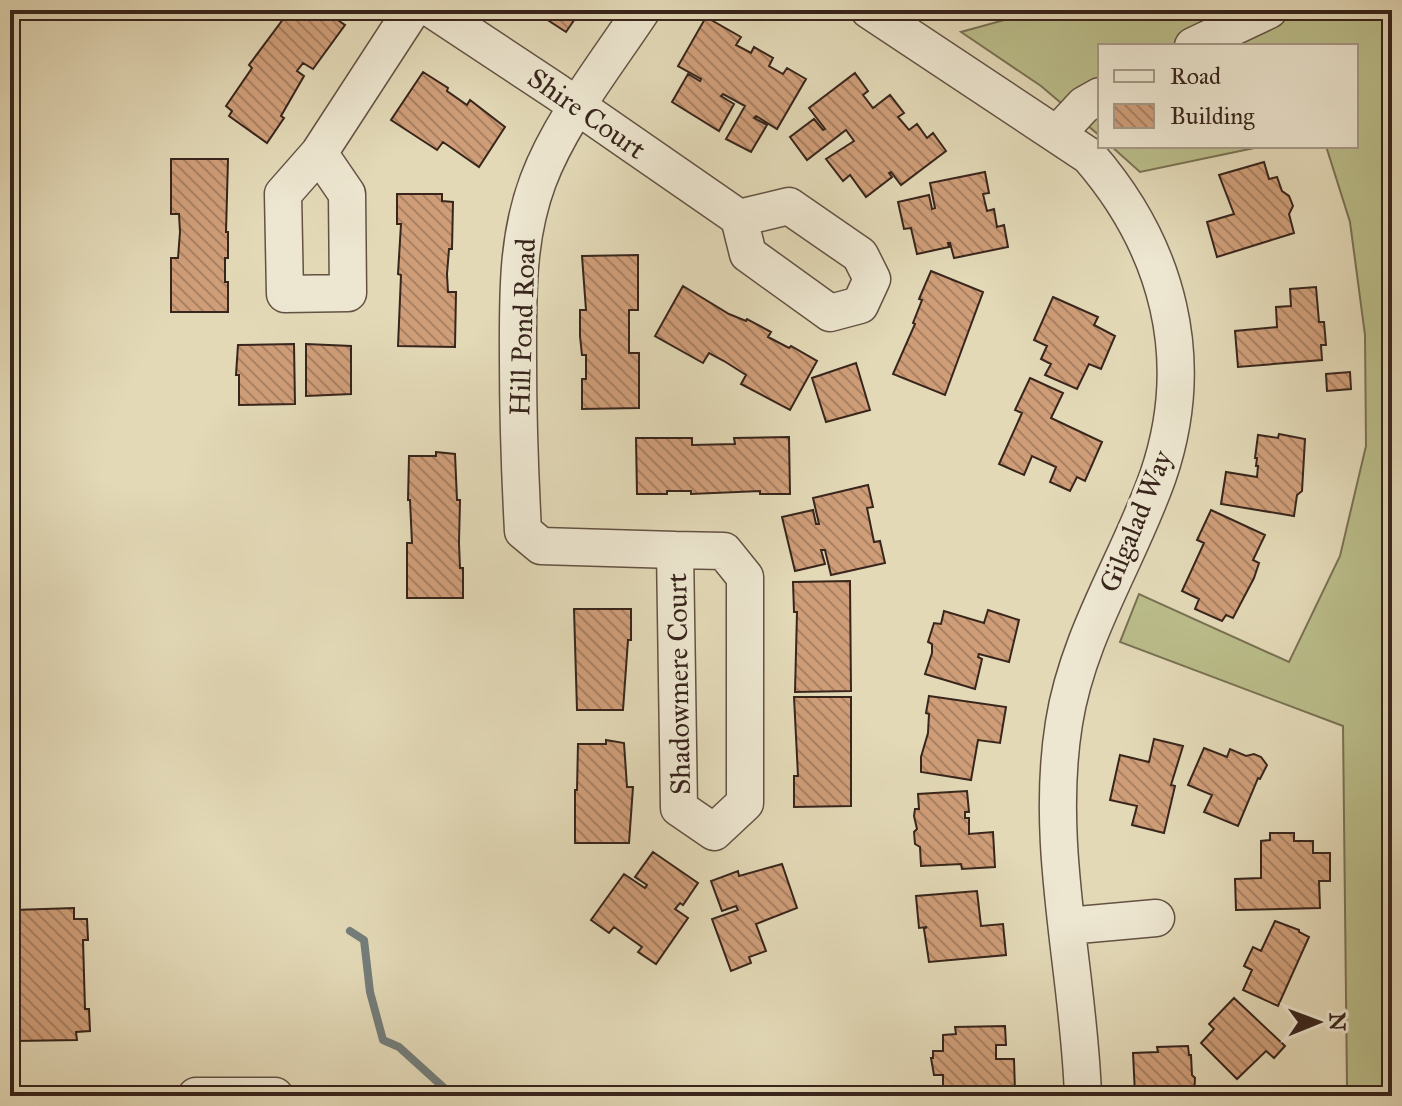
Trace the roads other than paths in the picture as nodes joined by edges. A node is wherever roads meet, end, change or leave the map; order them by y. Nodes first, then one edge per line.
1 (412, 10) edge
2 (433, 10) edge
3 (642, 10) edge
4 (869, 10) edge
5 (1269, 10) edge
6 (1197, 44) edge
7 (1098, 97) edge
8 (579, 107) junction
9 (1057, 134) junction
10 (319, 153) dead end
11 (739, 218) dead end
12 (523, 531) joint
13 (675, 550) junction
14 (1156, 918) dead end
15 (1067, 926) junction
16 (196, 1096) edge
17 (275, 1096) edge
18 (1083, 1096) edge

1 - 10 street
2 - 8 street, Shire Court
3 - 8 street, Hill Pond Road
4 - 9 street, Gilgalad Way
5 - 6 street
7 - 9 street
8 - 11 street, Shire Court
8 - 12 street, Hill Pond Road
9 - 15 street, Gilgalad Way
12 - 13 street, Shadowmere Court
13 - 13 street, Shadowmere Court
14 - 15 street
15 - 18 street, Gilgalad Way
16 - 17 street

